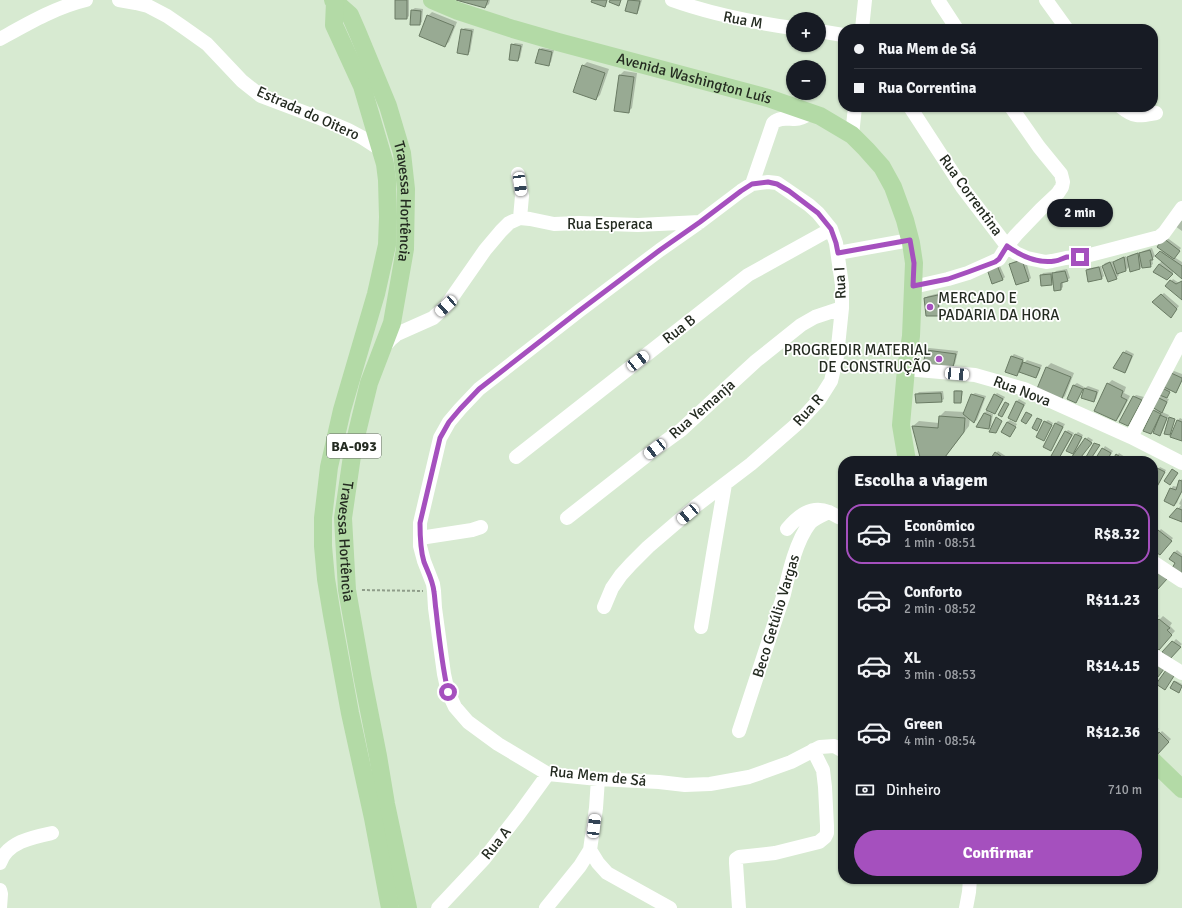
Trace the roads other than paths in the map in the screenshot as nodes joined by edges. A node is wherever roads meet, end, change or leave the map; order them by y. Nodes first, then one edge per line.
1 (86, 0) edge
2 (119, 0) edge
3 (432, 0) edge
4 (672, 0) edge
5 (865, 0) edge
6 (938, 0) edge
7 (1046, 0) edge
8 (334, 1) edge
9 (58, 5) edge
10 (863, 24) edge
11 (955, 24) edge
12 (1064, 24) edge
13 (786, 27) edge
14 (826, 32) edge
15 (838, 34) edge
16 (0, 39) edge
17 (854, 112) edge
18 (913, 112) edge
19 (1014, 112) edge
20 (1128, 112) edge
21 (810, 113) junction
22 (1156, 113) dead end
23 (852, 135) junction
24 (380, 148) junction
25 (518, 174) dead end
26 (752, 184) junction
27 (1182, 208) edge
28 (520, 218) junction
29 (700, 222) junction
30 (831, 229) junction
31 (910, 240) junction
32 (1007, 246) junction
33 (838, 253) junction
34 (913, 286) junction
35 (842, 308) junction
36 (1182, 338) edge
37 (906, 370) junction
38 (370, 383) junction
39 (1131, 437) junction
40 (906, 456) edge
41 (516, 457) dead end
42 (1182, 463) edge
43 (725, 484) junction
44 (829, 512) junction
45 (838, 516) edge
46 (567, 518) dead end
47 (481, 527) dead end
48 (787, 529) dead end
49 (420, 538) junction
50 (1158, 565) edge
51 (1182, 582) edge
52 (604, 607) dead end
53 (701, 628) dead end
54 (1158, 658) edge
55 (1182, 673) edge
56 (739, 731) dead end
57 (838, 748) edge
58 (813, 750) junction
59 (1158, 766) edge
60 (548, 774) junction
61 (598, 779) junction
62 (1182, 789) edge
63 (52, 833) dead end
64 (590, 850) junction
65 (0, 863) edge
66 (970, 884) edge
67 (0, 890) edge
68 (0, 908) edge
69 (390, 908) edge
70 (408, 908) edge
71 (438, 908) edge
72 (546, 908) edge
73 (670, 908) edge
74 (740, 908) edge
75 (966, 908) edge

1 - 9 street
2 - 24 street, Estrada do Oitero
3 - 21 main road, Avenida Washington Luís
4 - 13 street, Rua M
5 - 10 street
6 - 11 street
7 - 12 street
8 - 24 main road, Travessa Hortência / BA-093
8 - 38 main road, Travessa Hortência / BA-093
9 - 16 street
14 - 15 street
17 - 23 street
18 - 32 street, Rua Correntina
19 - 32 street
20 - 22 street
21 - 23 main road, Avenida Washington Luís
21 - 26 street
23 - 31 main road, Avenida Washington Luís
24 - 69 main road, Travessa Hortência / BA-093
25 - 28 street
26 - 29 street
26 - 30 street, Rua I
27 - 32 street, Rua Correntina
28 - 29 street, Rua Esperaca
28 - 38 street
29 - 49 street, Rua Mem de Sá
30 - 33 street, Rua I
30 - 41 street, Rua B
31 - 33 street
31 - 34 main road, Avenida Washington Luís
32 - 34 street
33 - 35 street, Rua I
34 - 37 main road, Avenida Washington Luís
35 - 43 street, Rua R
35 - 46 street, Rua Yemanja
36 - 39 street
37 - 39 street, Rua Nova
37 - 40 main road, Avenida Washington Luís
38 - 70 main road, Travessa Hortência / BA-093
39 - 42 street, Rua Nova
43 - 52 street
43 - 53 street
44 - 45 street
44 - 48 street
44 - 56 street, Beco Getúlio Vargas
47 - 49 street
49 - 60 street, Rua Mem de Sá
50 - 51 street
54 - 55 street
57 - 58 street, Rua Mem de Sá
58 - 61 street, Rua Mem de Sá
58 - 74 street
59 - 62 main road
60 - 61 street, Rua Mem de Sá
60 - 71 street, Rua A
61 - 64 street
63 - 65 street
64 - 72 street
64 - 73 street
66 - 75 street
67 - 68 street

